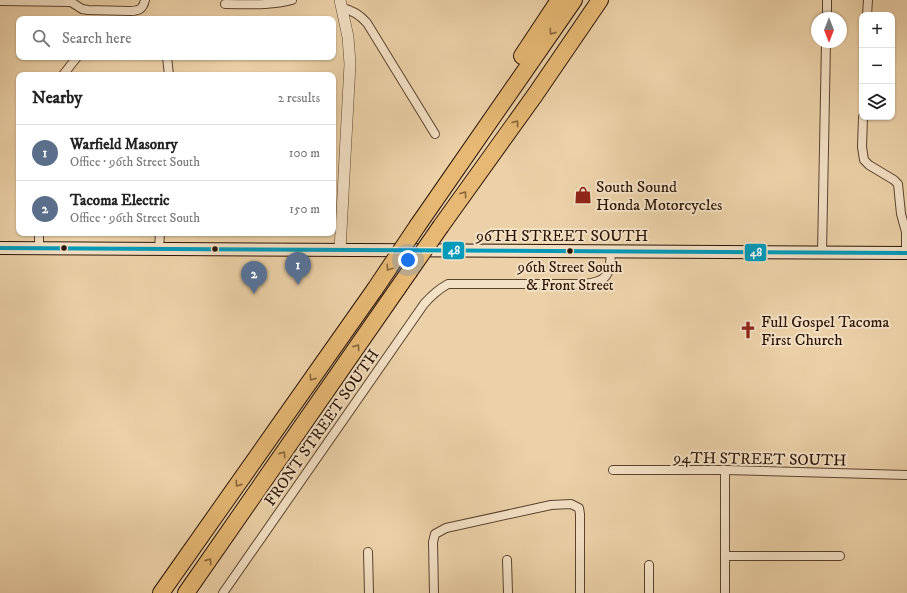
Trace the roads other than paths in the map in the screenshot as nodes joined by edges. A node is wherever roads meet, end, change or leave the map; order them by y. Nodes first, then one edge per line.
1 (292, 0) edge
2 (559, 0) edge
3 (574, 0) edge
4 (600, 0) edge
5 (607, 0) edge
6 (827, 0) edge
7 (868, 0) edge
8 (0, 1) edge
9 (71, 1) edge
10 (143, 4) edge
11 (225, 4) dead end
12 (341, 4) edge
13 (827, 12) edge
14 (867, 12) edge
15 (826, 48) edge
16 (74, 60) edge
17 (167, 60) edge
18 (64, 72) edge
19 (169, 72) edge
20 (535, 95) junction
21 (863, 120) edge
22 (435, 134) dead end
23 (429, 209) junction
24 (39, 236) edge
25 (160, 236) edge
26 (0, 248) edge
27 (39, 248) junction
28 (159, 248) junction
29 (340, 250) junction
30 (611, 251) junction
31 (822, 253) junction
32 (907, 253) edge
33 (614, 470) dead end
34 (725, 470) junction
35 (907, 475) edge
36 (368, 552) dead end
37 (725, 556) junction
38 (840, 556) dead end
39 (507, 560) dead end
40 (650, 565) dead end
41 (161, 593) edge
42 (186, 593) edge
43 (223, 593) edge
44 (369, 593) edge
45 (434, 593) edge
46 (508, 593) edge
47 (580, 593) edge
48 (649, 593) edge
49 (725, 593) edge

1 - 11 street
2 - 23 highway
3 -> 23 highway
4 - 20 highway
5 - 20 highway
6 - 13 street
7 - 14 street
8 - 9 street
9 - 10 street
12 - 22 street
12 - 29 street
15 - 31 street
16 - 18 street
17 - 19 street
42 -> 20 highway, bridge
21 - 32 street
23 -> 41 highway, bridge
24 - 27 street
25 - 28 street
26 - 27 main road, 96TH STREET SOUTH
27 - 28 main road, 96TH STREET SOUTH
28 - 29 main road, 96TH STREET SOUTH
29 - 30 main road, 96TH STREET SOUTH
30 - 31 main road, 96TH STREET SOUTH
30 - 43 street, FRONT STREET SOUTH
31 - 32 main road, 96TH STREET SOUTH
33 - 34 street, 94TH STREET SOUTH
34 - 35 street, 94TH STREET SOUTH
34 - 37 street
36 - 44 street
37 - 38 street
37 - 49 street
39 - 46 street
40 - 48 street
45 - 47 street

